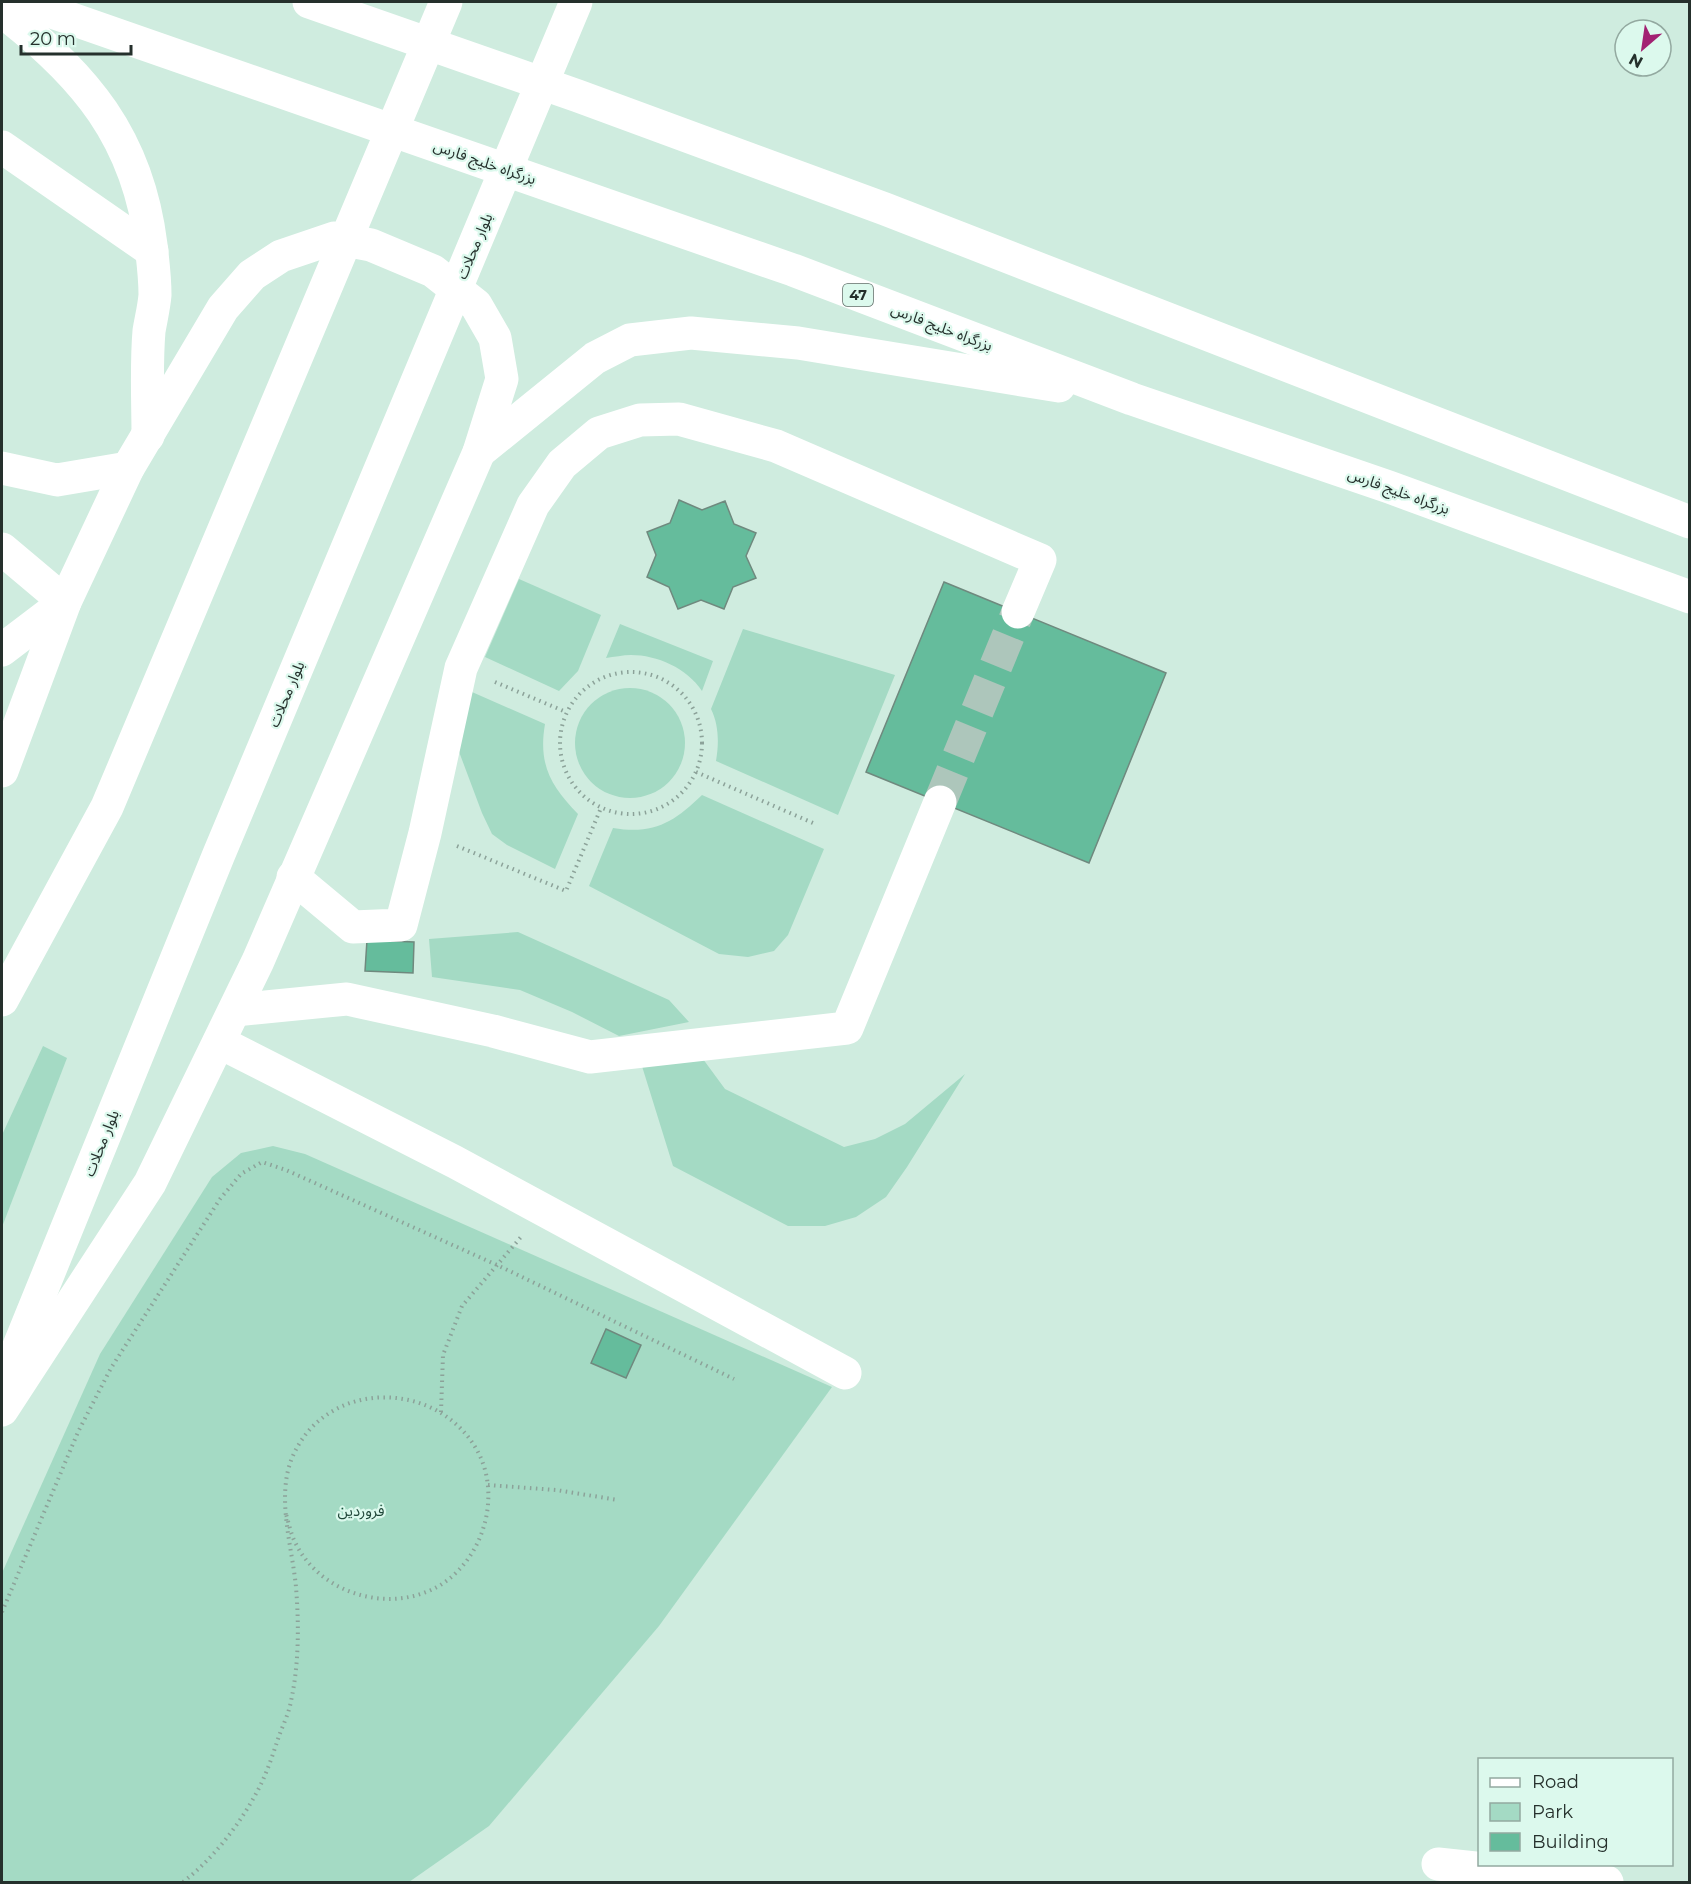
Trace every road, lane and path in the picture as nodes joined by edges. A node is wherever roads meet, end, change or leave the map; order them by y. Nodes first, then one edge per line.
1 (23, 2) edge
2 (309, 2) edge
3 (446, 2) edge
4 (576, 2) edge
5 (2, 11) edge
6 (2, 147) edge
7 (152, 251) junction
8 (1132, 399) junction
9 (147, 436) junction
10 (479, 452) junction
11 (2, 468) edge
12 (128, 468) junction
13 (1689, 522) edge
14 (2, 549) edge
15 (1689, 597) edge
16 (65, 602) junction
17 (1018, 612) tunnel mouth
18 (2, 650) edge
19 (461, 668) junction
20 (566, 712) junction
21 (2, 771) edge
22 (696, 772) junction
23 (940, 802) tunnel mouth
24 (601, 808) junction
25 (813, 823) dead end
26 (425, 833) junction
27 (293, 877) junction
28 (2, 1000) edge
29 (234, 1010) junction
30 (219, 1042) junction
31 (545, 1210) junction
32 (497, 1265) junction
33 (845, 1373) dead end
34 (734, 1379) dead end
35 (2, 1389) edge
36 (2, 1410) edge
37 (441, 1412) junction
38 (488, 1485) junction
39 (618, 1500) dead end
40 (286, 1515) junction
41 (2, 1612) edge
42 (1438, 1864) dead end
43 (183, 1882) edge
44 (1607, 1882) edge

1 - 8 main road, بزرگراه خلیج فارس / 47
2 - 13 main road
3 - 28 main road
4 - 35 main road, بلوار محلات
5 - 7 main road
6 - 7 main road
7 - 9 main road
8 - 10 main road
8 - 15 main road, بزرگراه خلیج فارس / 47
9 - 10 main road
9 - 12 main road
10 - 27 main road
11 - 12 main road
12 - 16 main road
14 - 16 main road
16 - 18 main road
16 - 21 main road
17 - 19 main road
19 - 20 path
19 - 26 main road
20 - 22 path
20 - 24 path
22 - 24 path
22 - 25 path
23 - 29 main road
24 - 26 path
26 - 27 main road
27 - 29 main road
29 - 30 main road
30 - 31 main road
30 - 36 main road
31 - 32 path
31 - 33 main road
32 - 34 path
32 - 37 path
32 - 41 path
37 - 38 path
37 - 40 path
38 - 39 path
38 - 40 path
40 - 43 path
42 - 44 main road

